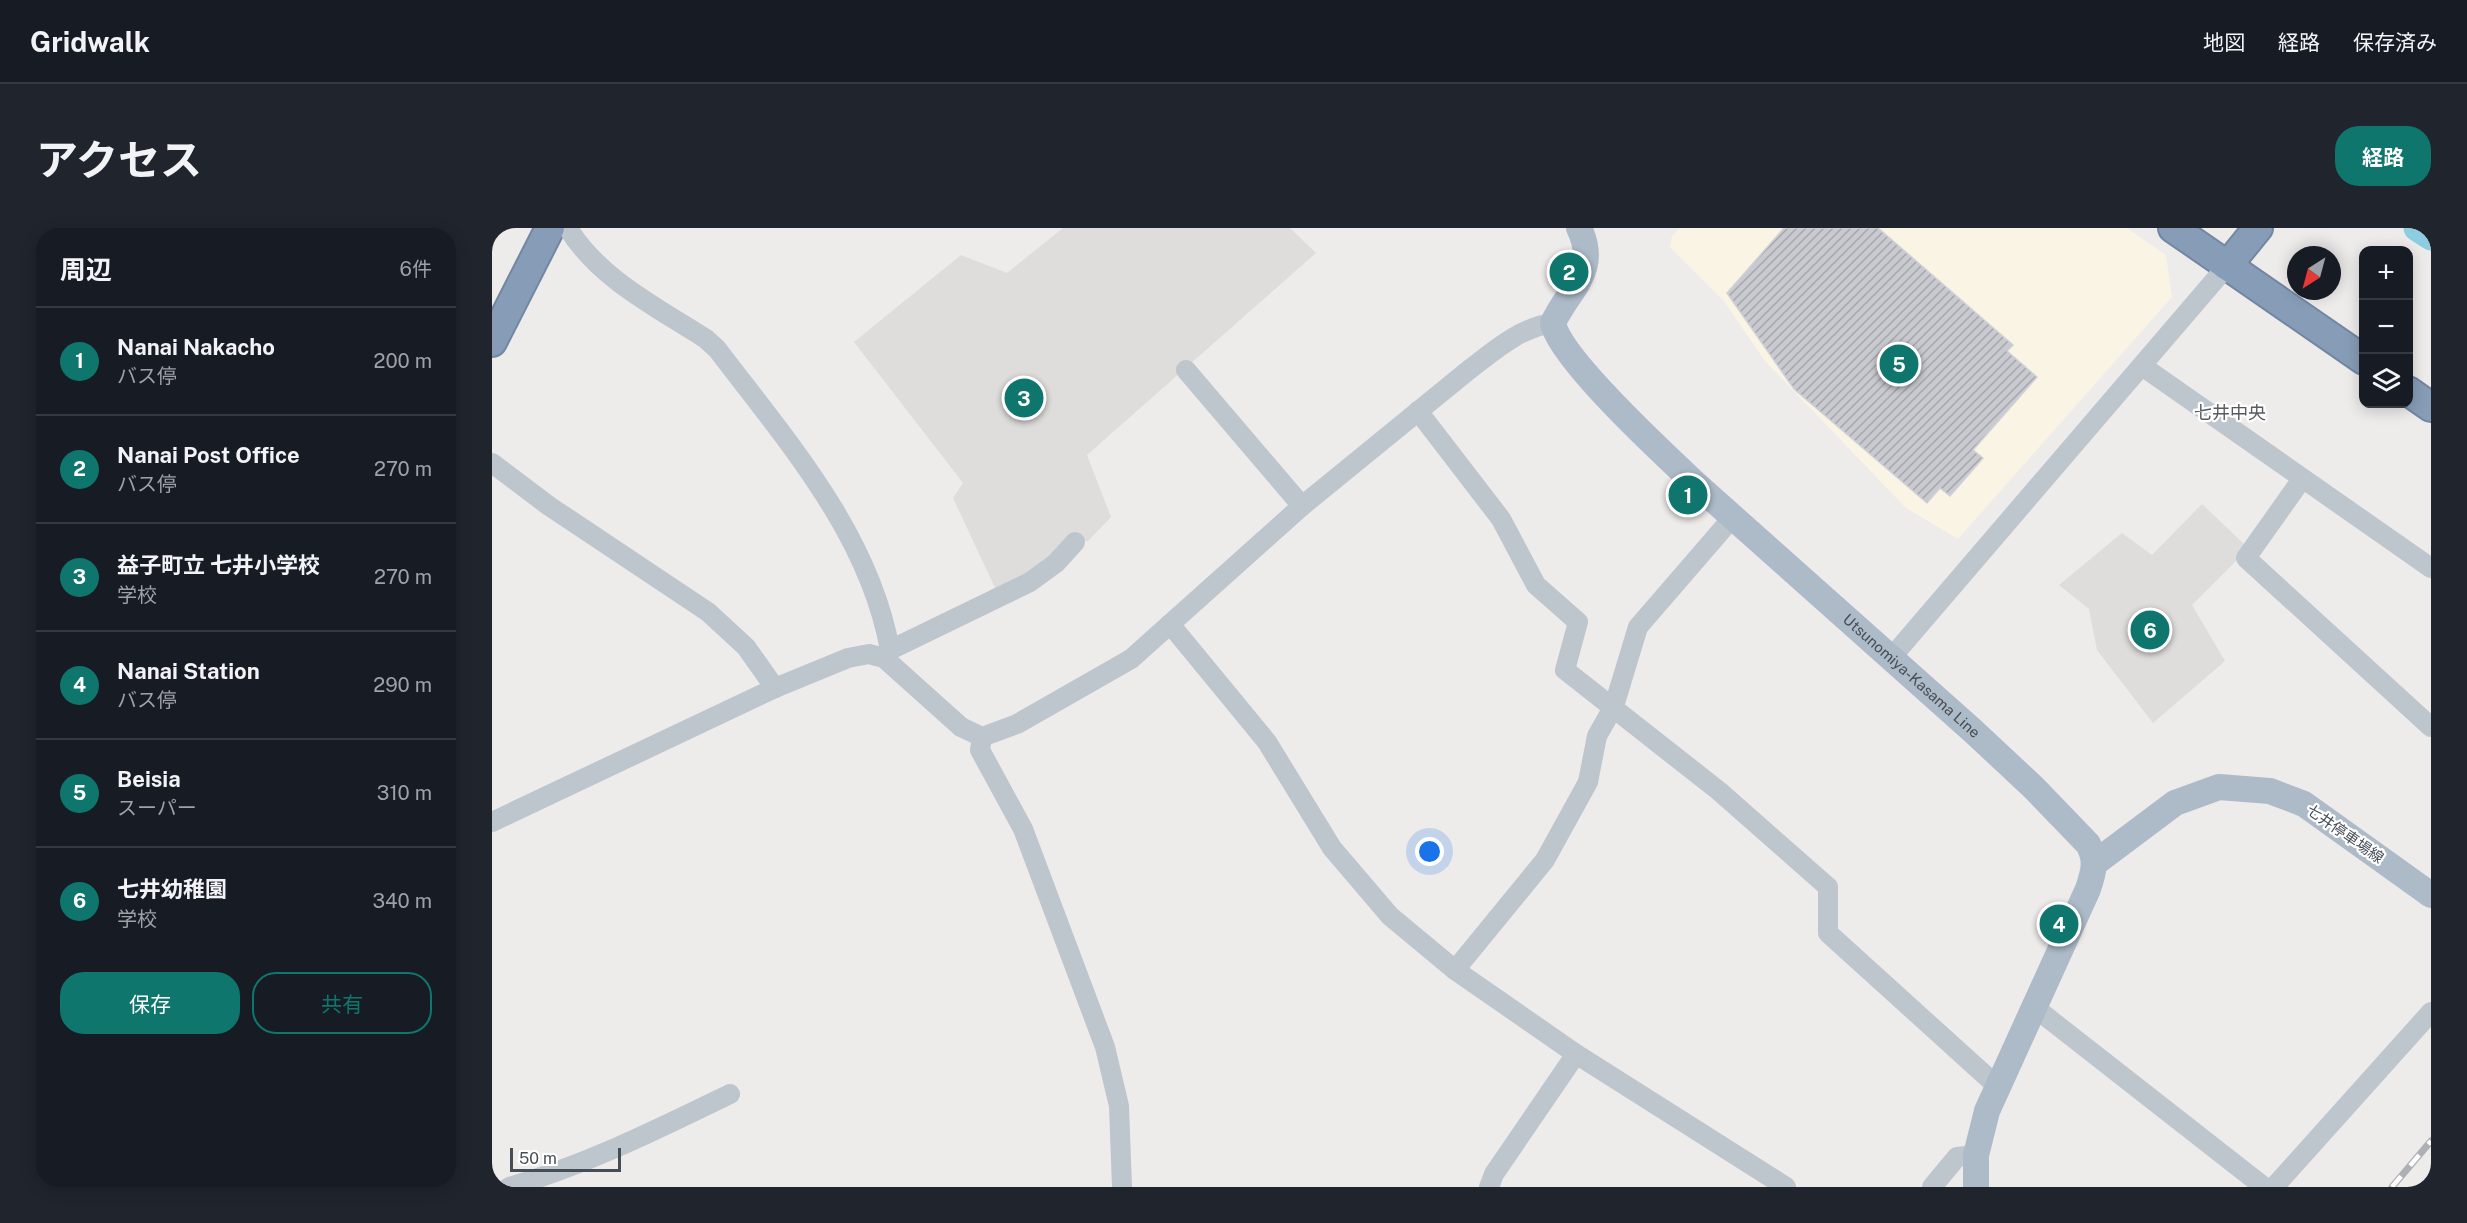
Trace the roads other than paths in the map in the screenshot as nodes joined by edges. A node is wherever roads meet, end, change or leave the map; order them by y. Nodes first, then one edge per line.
1 (550, 228) edge
2 (568, 228) edge
3 (1578, 228) edge
4 (2173, 228) edge
5 (2259, 228) edge
6 (2227, 266) junction
7 (1553, 324) junction
8 (492, 342) edge
9 (2359, 357) edge
10 (2142, 366) junction
11 (1186, 370) dead end
12 (2413, 394) edge
13 (2431, 407) edge
14 (1419, 411) junction
15 (492, 463) edge
16 (2302, 479) junction
17 (1302, 506) junction
18 (1733, 517) junction
19 (1075, 542) dead end
20 (2431, 568) edge
21 (1170, 624) junction
22 (887, 654) junction
23 (1891, 658) junction
24 (775, 688) junction
25 (1614, 706) junction
26 (2431, 727) edge
27 (982, 737) junction
28 (492, 822) edge
29 (2095, 863) junction
30 (2431, 895) edge
31 (1455, 970) junction
32 (2034, 1007) junction
33 (2431, 1012) edge
34 (1576, 1054) junction
35 (1997, 1086) junction
36 (730, 1094) dead end
37 (1976, 1155) junction
38 (509, 1187) edge
39 (1122, 1187) edge
40 (1490, 1187) edge
41 (1786, 1187) edge
42 (1932, 1187) edge
43 (1976, 1187) edge
44 (2264, 1187) edge
45 (2274, 1187) edge

1 - 8 highway
2 - 22 street
3 - 7 main road
4 - 6 highway
5 - 6 highway
6 - 9 highway
6 - 10 street
7 - 14 street
7 - 18 main road, Utsunomiya-Kasama Line
10 - 16 street
10 - 23 street
11 - 17 street
12 - 13 highway
14 - 17 street
14 - 25 street
15 - 24 street
16 - 20 street
16 - 26 street
17 - 21 street
18 - 23 main road, Utsunomiya-Kasama Line
18 - 25 street
19 - 22 street
21 - 27 street
21 - 31 street
22 - 24 street
22 - 27 street
23 - 29 main road, Utsunomiya-Kasama Line
24 - 28 street
25 - 31 street
25 - 35 street
27 - 39 street
29 - 30 main road, 七井停車場線
29 - 32 main road
31 - 34 street
32 - 35 main road
32 - 44 street
33 - 45 street
34 - 40 street
34 - 41 street
35 - 37 main road
36 - 38 street
37 - 42 street
37 - 43 main road

